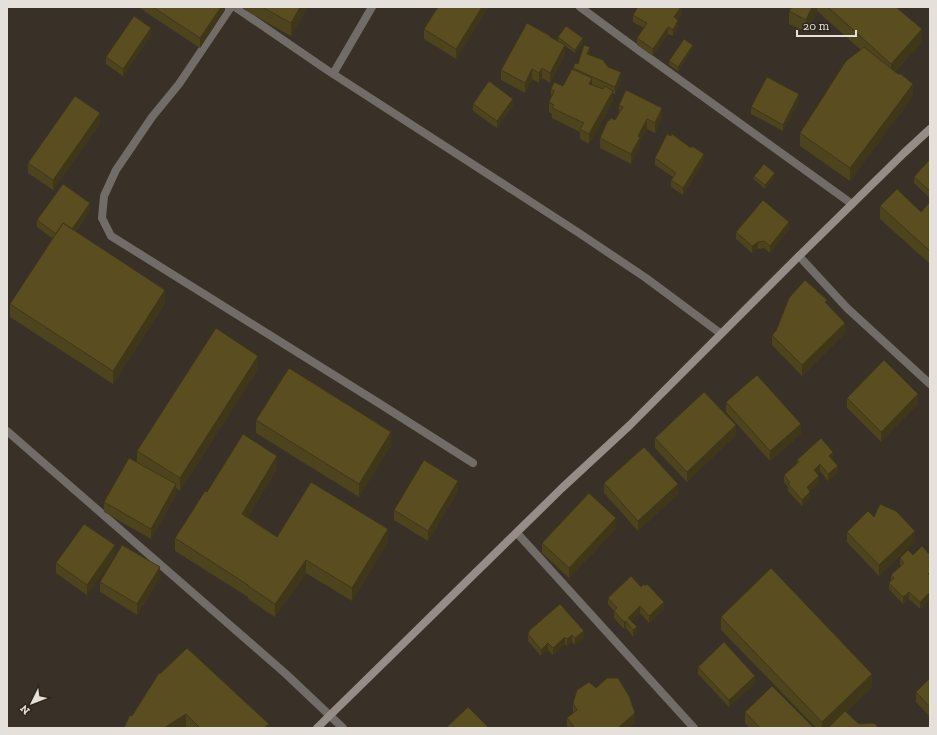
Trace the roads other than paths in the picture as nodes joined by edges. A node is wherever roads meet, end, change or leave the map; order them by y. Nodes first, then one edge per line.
1 (231, 7) edge
2 (235, 7) edge
3 (372, 7) edge
4 (580, 7) edge
5 (333, 74) junction
6 (930, 129) edge
7 (852, 204) junction
8 (799, 256) junction
9 (720, 333) junction
10 (930, 384) edge
11 (7, 431) edge
12 (473, 463) dead end
13 (517, 533) junction
14 (330, 715) junction
15 (317, 728) edge
16 (343, 728) edge
17 (694, 728) edge

1 - 12 street
2 - 5 street
3 - 5 street
4 - 7 street
5 - 9 street
6 - 7 main road
7 - 8 main road
8 - 9 main road
8 - 10 street
9 - 13 main road
11 - 14 street
13 - 14 main road
13 - 17 street
14 - 15 main road
14 - 16 street

